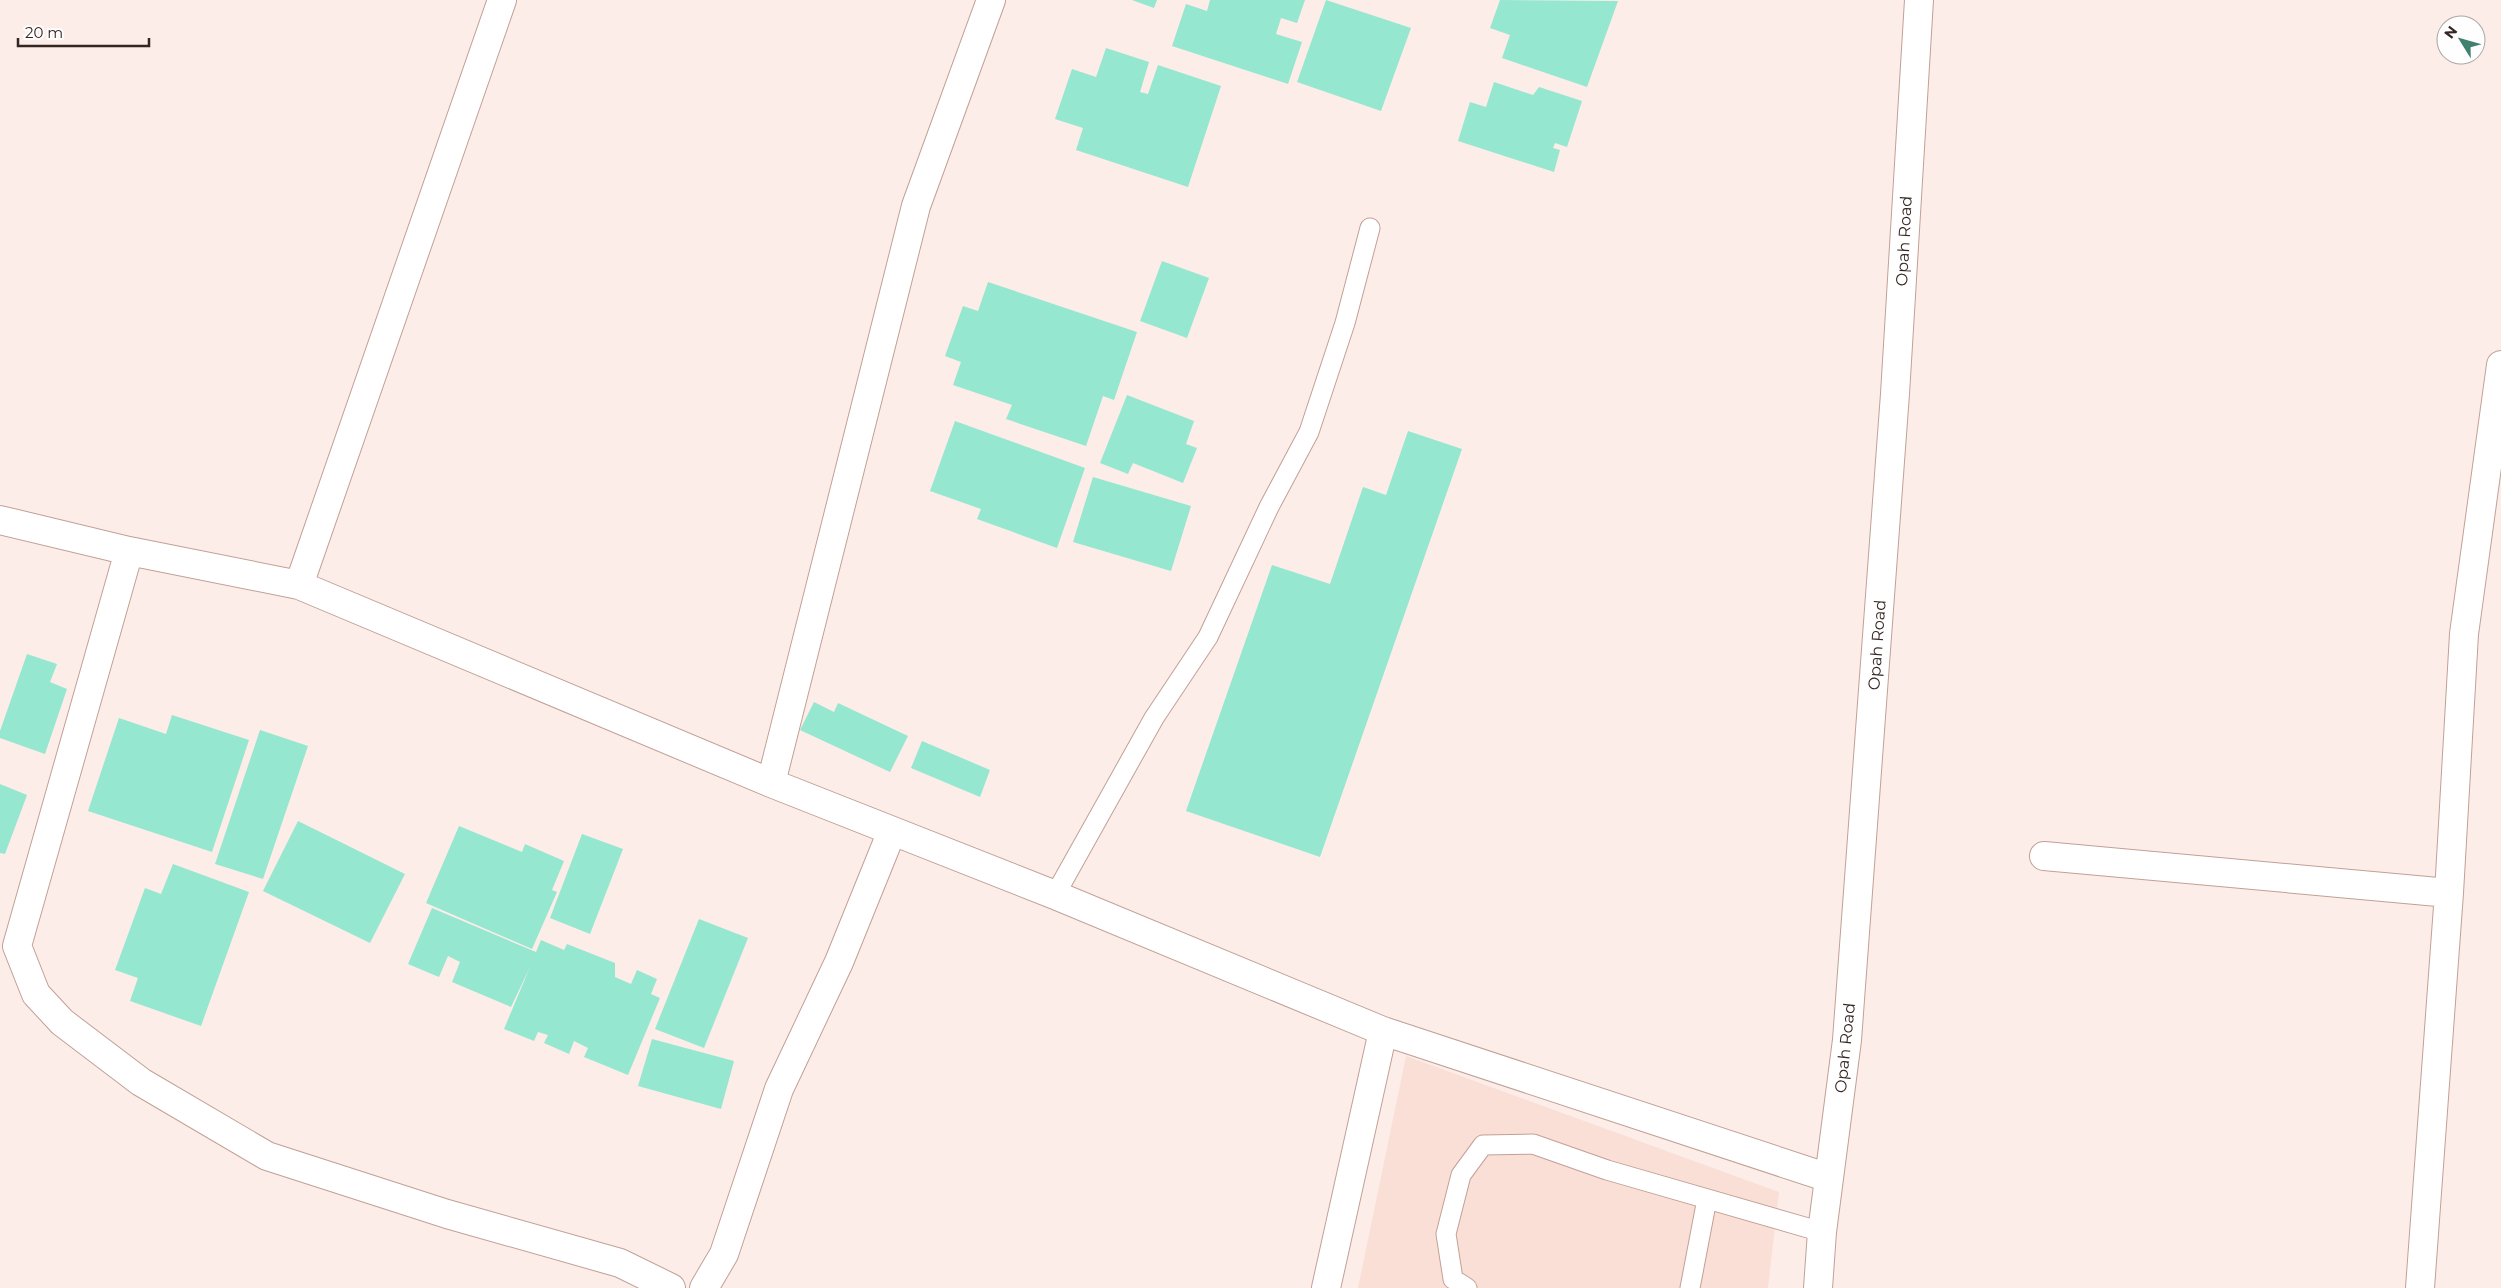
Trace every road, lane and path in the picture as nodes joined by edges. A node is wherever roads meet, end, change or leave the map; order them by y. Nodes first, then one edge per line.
1 (502, 0) edge
2 (991, 0) edge
3 (1919, 0) edge
4 (1370, 228) dead end
5 (2501, 366) edge
6 (0, 520) edge
7 (129, 551) junction
8 (299, 585) junction
9 (771, 783) junction
10 (892, 831) junction
11 (2044, 856) dead end
12 (2449, 893) junction
13 (1055, 895) junction
14 (1384, 1031) junction
15 (1829, 1178) junction
16 (1707, 1199) junction
17 (1822, 1232) junction
18 (671, 1288) edge
19 (704, 1288) edge
20 (1326, 1288) edge
21 (1467, 1288) edge
22 (1690, 1288) edge
23 (1818, 1288) edge
24 (2420, 1288) edge

1 - 8 street
2 - 9 street
3 - 15 street, Opah Road
4 - 13 lane
5 - 12 street
6 - 7 street
7 - 8 street
7 - 18 street
8 - 9 street
9 - 10 street
10 - 13 street
10 - 19 street
11 - 12 street
12 - 24 street
13 - 14 street
14 - 15 street
14 - 20 street
15 - 17 street, Opah Road
16 - 17 lane
16 - 21 lane
16 - 22 lane
17 - 23 street, Opah Road

